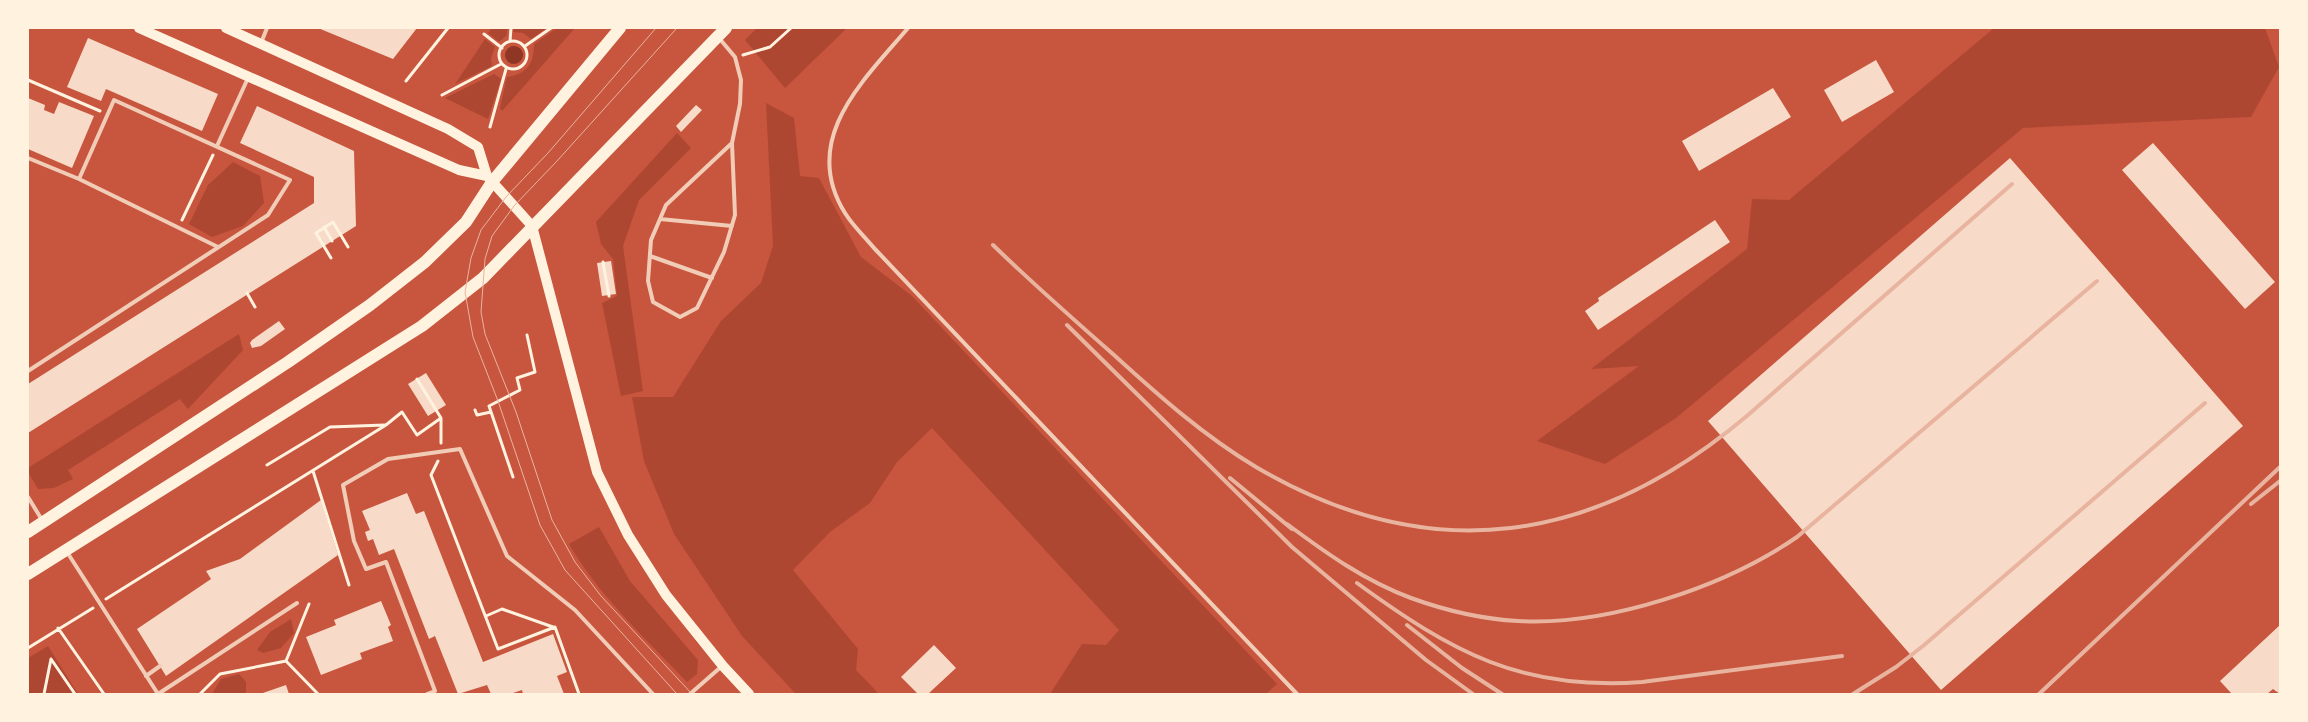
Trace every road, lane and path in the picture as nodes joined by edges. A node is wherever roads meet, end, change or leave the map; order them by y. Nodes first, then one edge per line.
1 (139, 28) edge
2 (226, 28) edge
3 (267, 28) edge
4 (448, 28) edge
5 (511, 28) edge
6 (551, 28) edge
7 (620, 28) edge
8 (791, 28) edge
9 (908, 28) edge
10 (722, 32) edge
11 (484, 34) dead end
12 (510, 41) junction
13 (261, 43) junction
14 (525, 46) junction
15 (502, 48) junction
16 (735, 57) junction
17 (501, 64) junction
18 (506, 69) junction
19 (249, 76) junction
20 (28, 80) edge
21 (406, 81) dead end
22 (442, 95) dead end
23 (108, 114) junction
24 (490, 127) dead end
25 (732, 143) junction
26 (217, 146) junction
27 (28, 158) edge
28 (78, 179) junction
29 (489, 179) junction
30 (660, 219) junction
31 (532, 226) junction
32 (732, 226) junction
33 (179, 227) junction
34 (324, 227) junction
35 (332, 241) dead end
36 (348, 246) dead end
37 (218, 247) junction
38 (650, 256) junction
39 (331, 258) dead end
40 (603, 262) dead end
41 (712, 278) junction
42 (247, 294) dead end
43 (609, 296) dead end
44 (255, 307) dead end
45 (527, 335) dead end
46 (28, 371) edge
47 (417, 379) dead end
48 (475, 410) dead end
49 (491, 412) junction
50 (441, 418) junction
51 (386, 425) junction
52 (441, 452) junction
53 (267, 465) dead end
54 (313, 471) junction
55 (513, 477) dead end
56 (28, 497) edge
57 (43, 522) junction
58 (28, 532) edge
59 (66, 550) junction
60 (28, 574) edge
61 (349, 585) dead end
62 (297, 603) dead end
63 (99, 604) junction
64 (309, 604) dead end
65 (486, 616) junction
66 (555, 627) junction
67 (58, 628) junction
68 (28, 648) edge
69 (286, 661) junction
70 (160, 666) dead end
71 (723, 666) junction
72 (146, 676) junction
73 (44, 694) edge
74 (75, 694) edge
75 (104, 694) edge
76 (200, 694) edge
77 (318, 694) edge
78 (427, 694) edge
79 (579, 694) edge
80 (652, 694) edge
81 (690, 694) edge
82 (749, 694) edge
83 (1297, 694) edge

1 - 19 main road
2 - 13 main road
3 - 13 lane
4 - 21 path
5 - 12 path
6 - 14 path
7 - 29 main road
8 - 16 path
9 - 83 lane
10 - 16 lane
10 - 31 main road
11 - 15 path
12 - 14 path
12 - 15 path
13 - 29 main road
14 - 18 path
15 - 17 path
16 - 25 lane
17 - 18 path
17 - 22 path
18 - 24 path
19 - 26 lane
19 - 29 main road
20 - 23 path
23 - 26 lane
23 - 28 lane
25 - 30 lane
25 - 32 lane
26 - 33 path
26 - 37 lane
27 - 28 lane
28 - 33 lane
29 - 31 main road
29 - 57 main road
30 - 32 lane
30 - 38 lane
31 - 59 main road
31 - 71 main road
32 - 41 lane
33 - 37 lane
34 - 35 path
34 - 36 path
34 - 39 path
37 - 46 lane
38 - 41 lane
38 - 41 lane
40 - 43 path
42 - 44 path
45 - 49 path
47 - 50 path
48 - 49 path
49 - 55 path
50 - 51 path
50 - 52 path
51 - 53 path
51 - 54 path
52 - 65 path
52 - 78 lane
52 - 80 lane
54 - 61 path
54 - 63 path
56 - 57 lane
57 - 58 main road
59 - 60 main road
59 - 63 lane
62 - 72 lane
63 - 67 path
63 - 72 lane
64 - 69 path
65 - 66 path
65 - 66 path
66 - 79 path
67 - 68 path
67 - 75 path
69 - 76 path
69 - 77 path
70 - 72 lane
71 - 81 lane
71 - 82 main road
73 - 74 path

